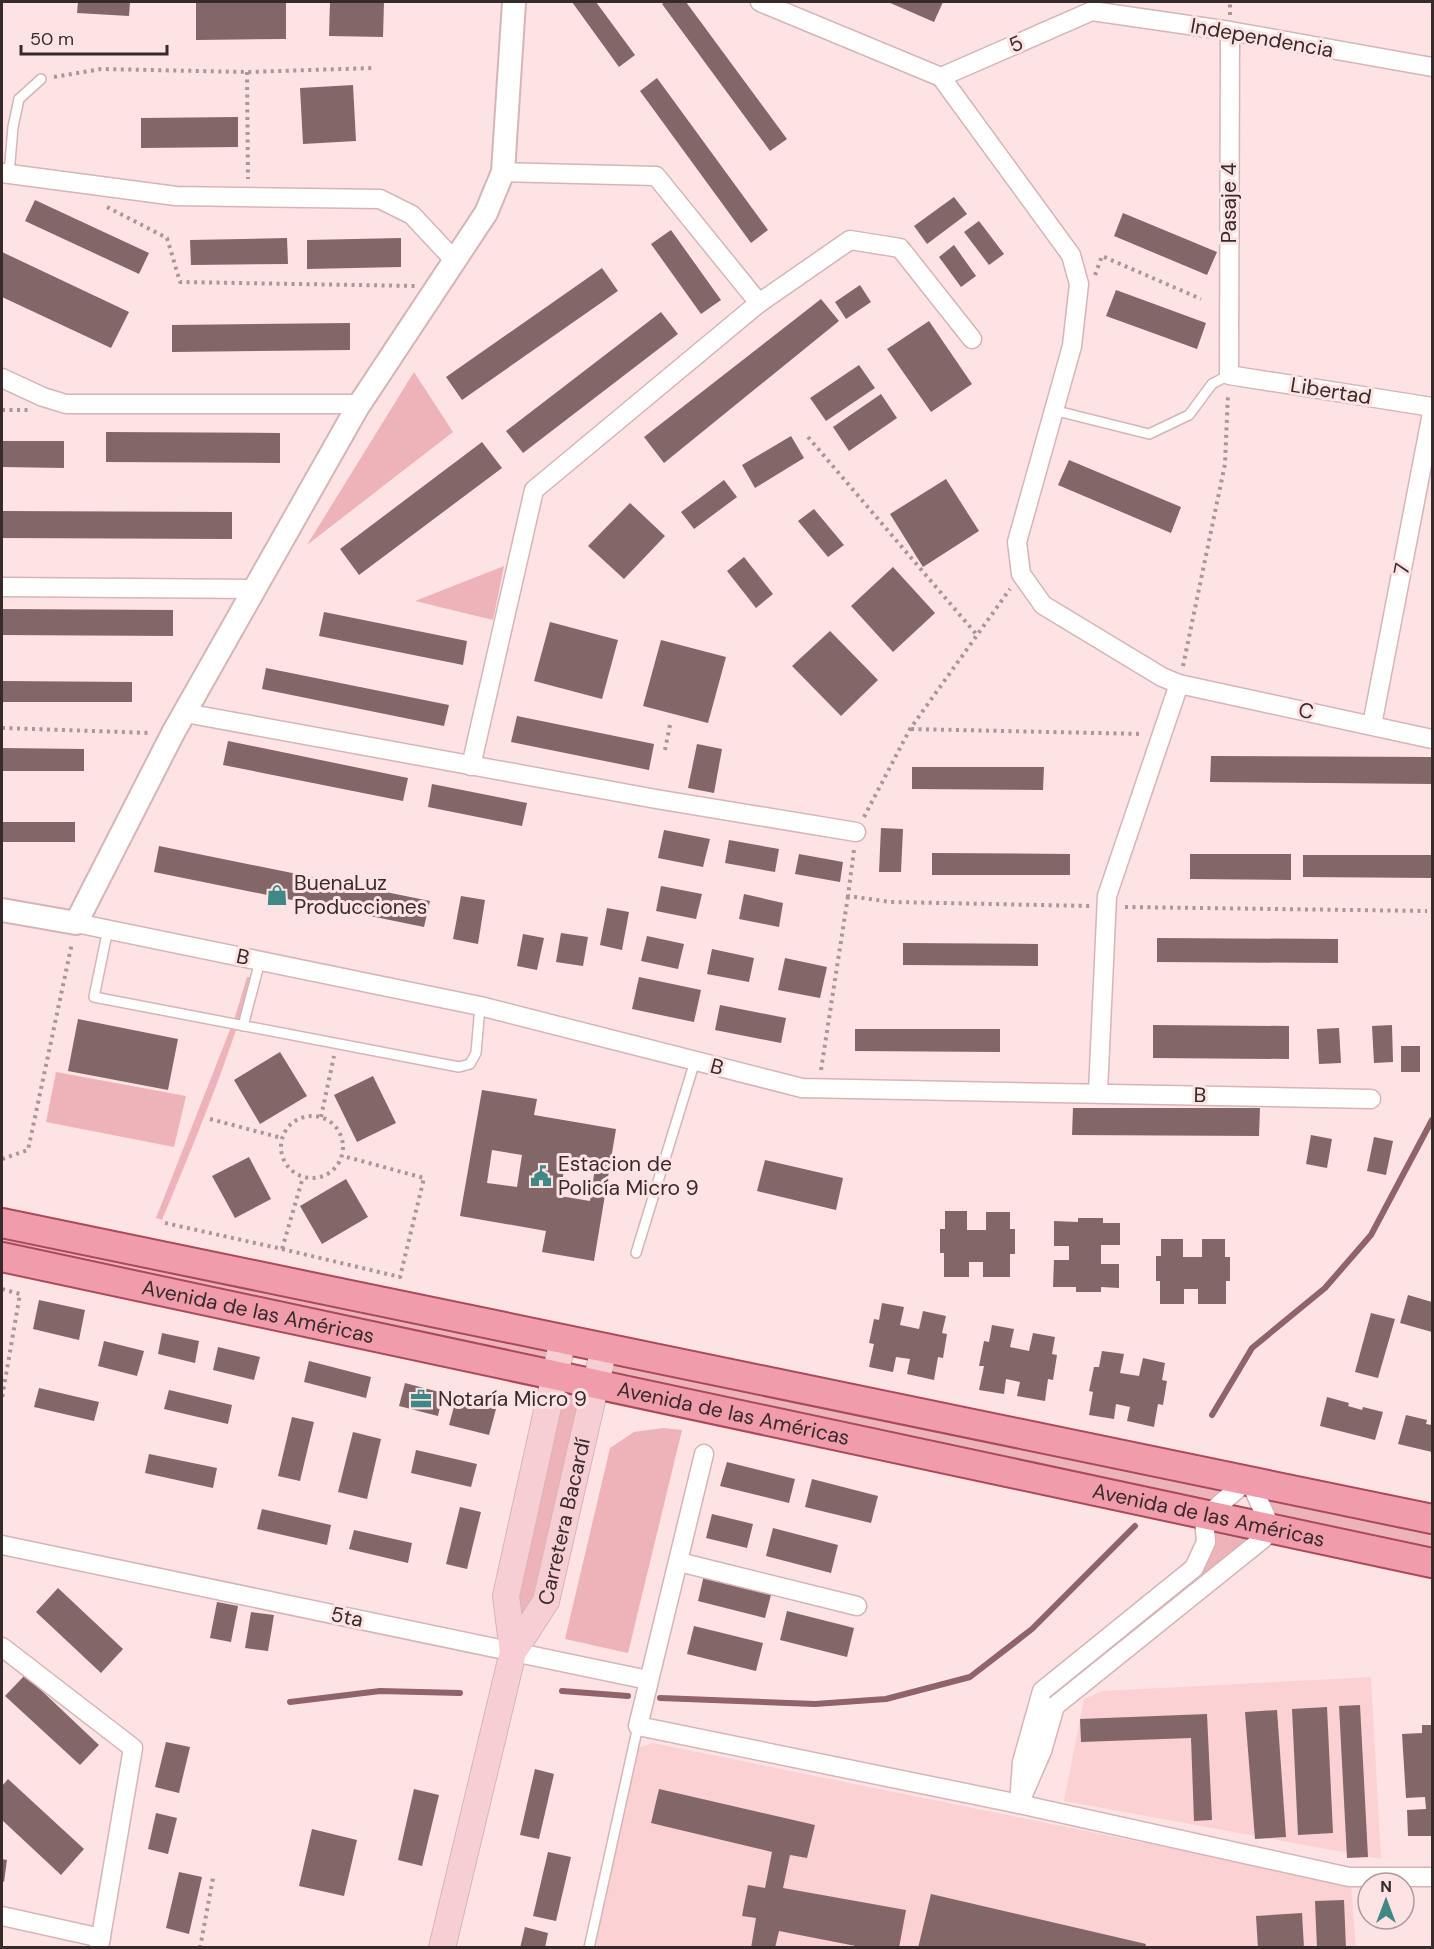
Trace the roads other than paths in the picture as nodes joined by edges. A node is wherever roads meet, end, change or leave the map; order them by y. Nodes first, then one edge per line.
1 (514, 2) edge
2 (760, 2) edge
3 (1092, 11) joint
4 (1230, 31) junction
5 (1432, 68) edge
6 (941, 77) junction
7 (41, 79) road end
8 (503, 172) junction
9 (5, 173) edge
10 (455, 261) junction
11 (759, 303) junction
12 (972, 339) dead end
13 (1229, 375) junction
14 (2, 378) edge
15 (360, 404) junction
16 (1432, 407) edge
17 (1053, 410) junction
18 (1432, 414) edge
19 (2, 587) edge
20 (255, 589) junction
21 (1179, 684) junction
22 (185, 713) junction
23 (1372, 726) junction
24 (1432, 739) edge
25 (471, 766) junction
26 (856, 832) road end
27 (2, 910) edge
28 (76, 922) junction
29 (108, 929) junction
30 (261, 961) junction
31 (480, 1006) junction
32 (243, 1026) junction
33 (695, 1061) junction
34 (1098, 1092) junction
35 (1371, 1099) dead end
36 (2, 1223) edge
37 (636, 1253) dead end
38 (2, 1257) edge
39 (563, 1339) junction
40 (604, 1348) junction
41 (554, 1377) junction
42 (596, 1384) junction
43 (704, 1454) dead end
44 (1249, 1479) junction
45 (1207, 1514) junction
46 (1432, 1519) edge
47 (1270, 1527) junction
48 (2, 1545) edge
49 (679, 1562) junction
50 (1432, 1563) edge
51 (857, 1605) dead end
52 (2, 1647) edge
53 (513, 1652) junction
54 (648, 1680) junction
55 (638, 1726) junction
56 (1019, 1804) junction
57 (1432, 1877) edge
58 (2, 1916) edge
59 (100, 1943) edge
60 (442, 1947) edge
61 (589, 1947) edge

1 - 8 street
2 - 6 street
3 - 4 street, Independencia
3 - 6 street, 5
4 - 5 street, Independencia
4 - 13 street, Pasaje 4
6 - 17 street
7 - 9 lane
8 - 10 street
8 - 11 street
9 - 10 street
10 - 15 street
11 - 12 street
11 - 25 street
13 - 16 street, Libertad
13 - 17 lane
14 - 15 street
15 - 20 street
17 - 21 street, C
18 - 23 street, 7
19 - 20 street
20 - 22 street
21 - 23 street, C
21 - 34 street
22 - 25 street
22 - 28 street
23 - 24 street, C
25 - 26 street
27 - 28 street
28 - 29 street, B
29 - 30 street, B
29 - 32 lane
30 - 31 street, B
30 - 32 lane
31 - 32 lane
31 - 33 street, B
33 - 34 street, B
33 - 37 lane
34 - 35 street, B
36 - 39 main road, Avenida de las Américas
38 - 41 main road, Avenida de las Américas
39 - 40 main road, Avenida de las Américas
39 - 41 main road, Carretera Bacardí
40 - 42 main road, Carretera Bacardí
40 - 44 main road, Avenida de las Américas
41 - 42 main road, Avenida de las Américas
41 - 53 main road, Carretera Bacardí
42 - 45 main road, Avenida de las Américas
42 - 53 main road, Carretera Bacardí
43 - 49 street
44 - 45 street
44 - 46 main road, Avenida de las Américas
44 - 47 street
45 - 47 main road, Avenida de las Américas
45 - 56 street
47 - 50 main road, Avenida de las Américas
47 - 56 street
48 - 53 street, 5ta
49 - 51 street
49 - 54 street
52 - 59 street
53 - 54 street, 5ta
53 - 60 main road, Carretera Bacardí
54 - 55 street
55 - 56 street
55 - 61 lane
56 - 57 street
58 - 59 street

